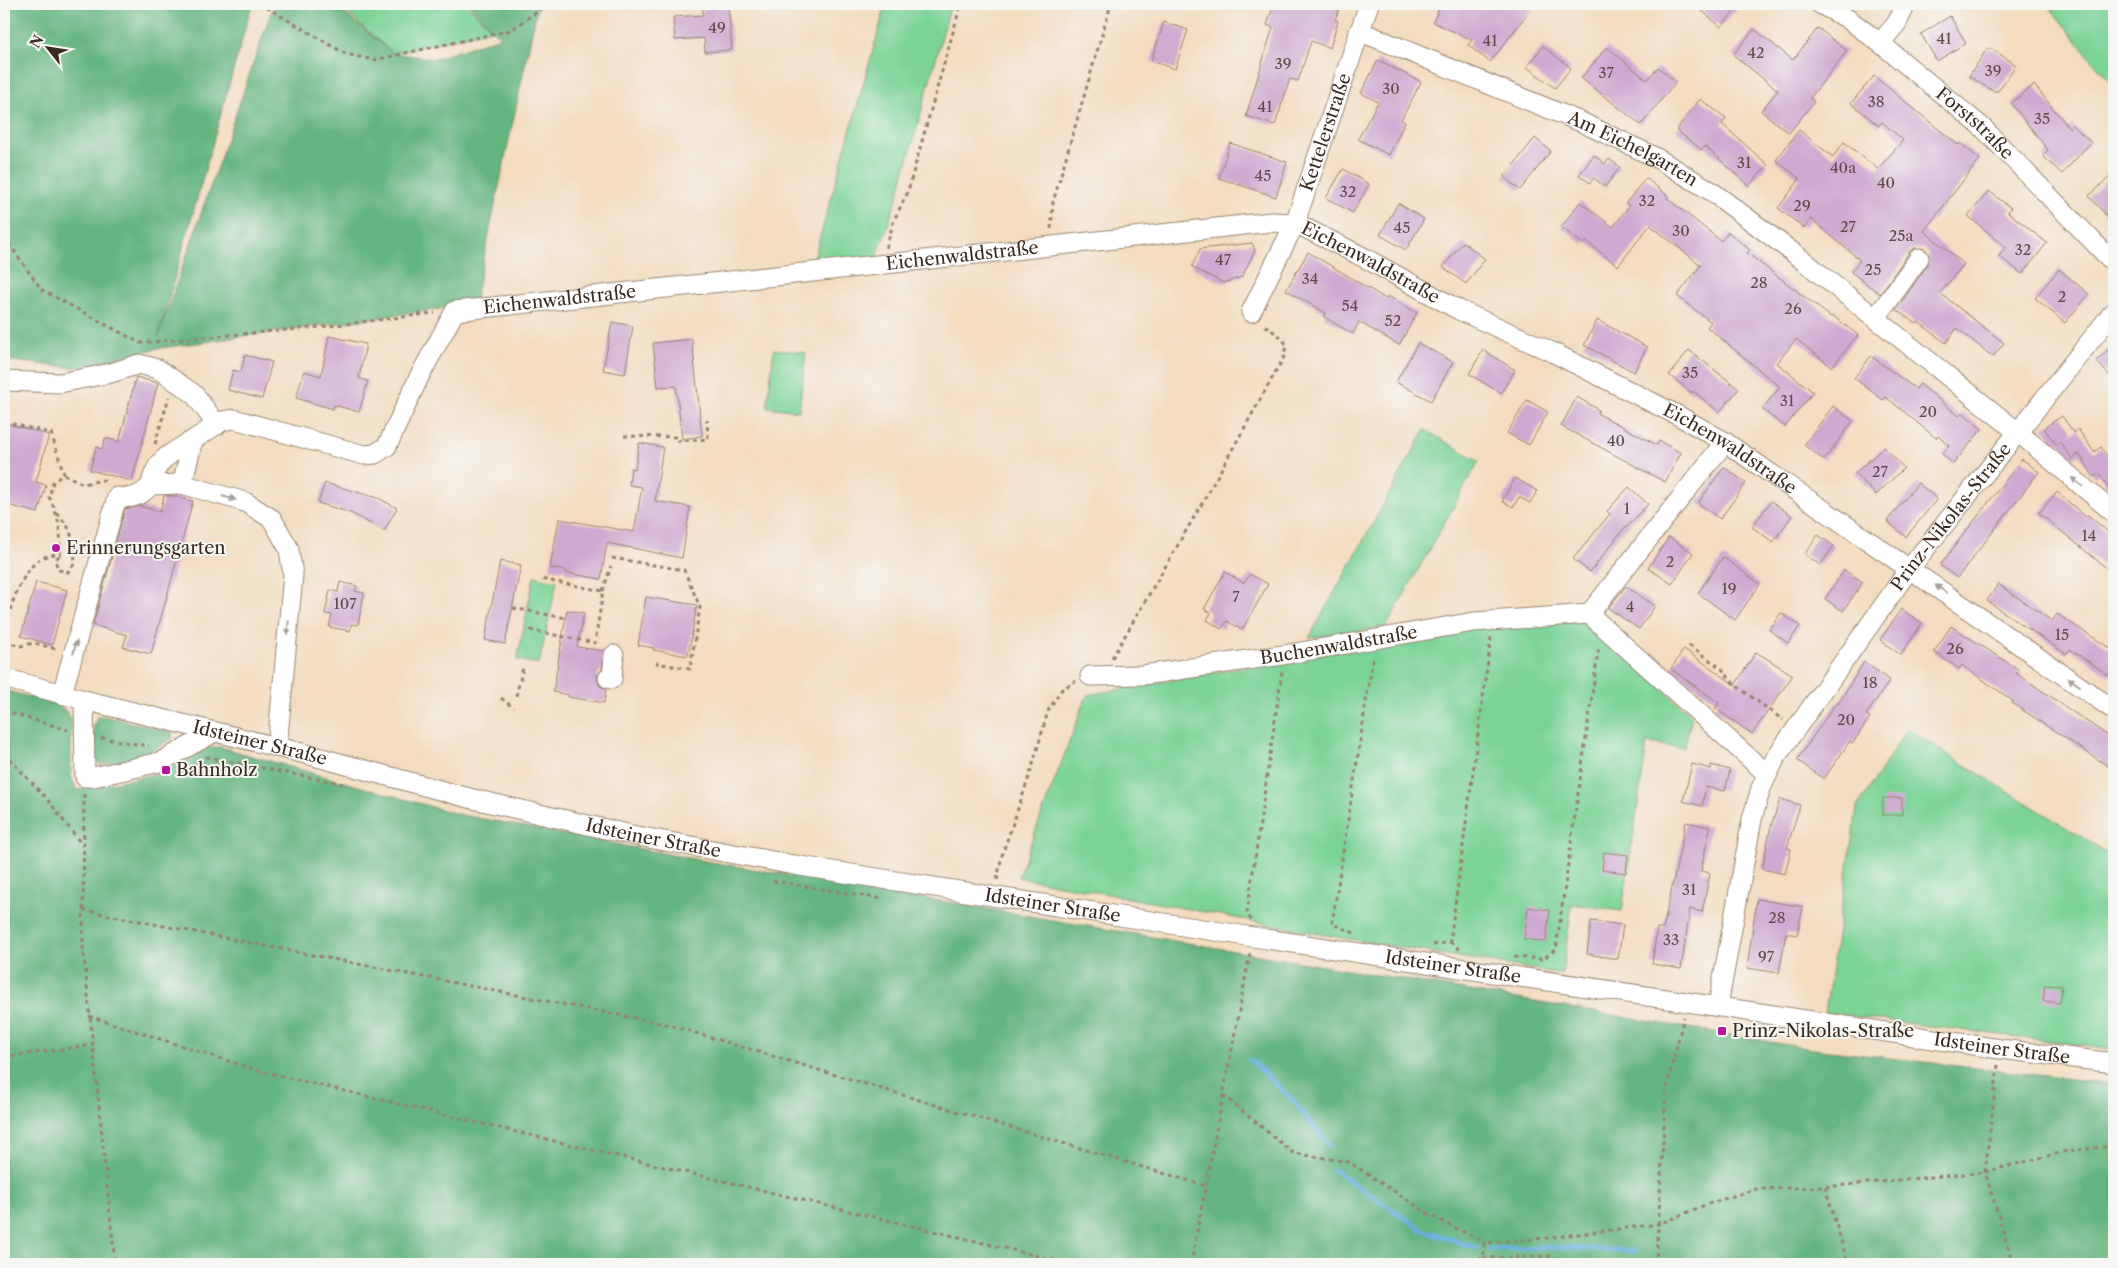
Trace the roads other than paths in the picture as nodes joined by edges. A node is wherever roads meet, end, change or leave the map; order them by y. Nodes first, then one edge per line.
1 (1369, 4) edge
2 (1820, 4) edge
3 (1906, 4) edge
4 (1360, 31) junction
5 (1880, 43) junction
6 (1295, 223) junction
7 (1919, 258) dead end
8 (2114, 263) edge
9 (2114, 311) edge
10 (1251, 312) road end
11 (1876, 318) junction
12 (4, 381) edge
13 (217, 425) junction
14 (2018, 433) junction
15 (193, 440) junction
16 (1725, 442) junction
17 (152, 479) junction
18 (182, 484) junction
19 (2114, 513) edge
20 (1910, 568) junction
21 (1595, 619) junction
22 (614, 655) dead end
23 (1090, 676) road end
24 (4, 678) edge
25 (608, 678) dead end
26 (62, 694) junction
27 (84, 700) junction
28 (2114, 710) edge
29 (216, 732) junction
30 (277, 747) junction
31 (1767, 774) junction
32 (1718, 1006) junction
33 (2114, 1062) edge

1 - 4 street, Kettelerstraße
2 - 5 street, Forststraße
3 - 5 street
4 - 6 street, Kettelerstraße
4 - 11 street, Am Eichelgarten
5 - 8 street, Forststraße
6 - 10 street, Kettelerstraße
6 - 13 street, Eichenwaldstraße
6 - 16 street, Eichenwaldstraße
7 - 11 street
9 - 14 street, Prinz-Nikolas-Straße
11 - 14 street, Am Eichelgarten
12 - 13 street
13 - 15 street
19 -> 14 street, Am Eichelgarten
14 - 20 street, Prinz-Nikolas-Straße
15 - 17 street
15 - 18 street
16 - 20 street, Eichenwaldstraße
16 - 21 street
17 - 18 street
26 -> 17 street
18 -> 30 street
28 -> 20 street, Eichenwaldstraße
20 - 31 street, Prinz-Nikolas-Straße
21 - 23 street, Buchenwaldstraße
21 - 31 street
22 - 25 street
24 - 26 street, Idsteiner Straße
26 - 27 street, Idsteiner Straße
27 - 29 street, Idsteiner Straße
27 - 29 street
29 - 30 street, Idsteiner Straße
30 - 32 street, Idsteiner Straße
31 - 32 street, Prinz-Nikolas-Straße
32 - 33 street, Idsteiner Straße

